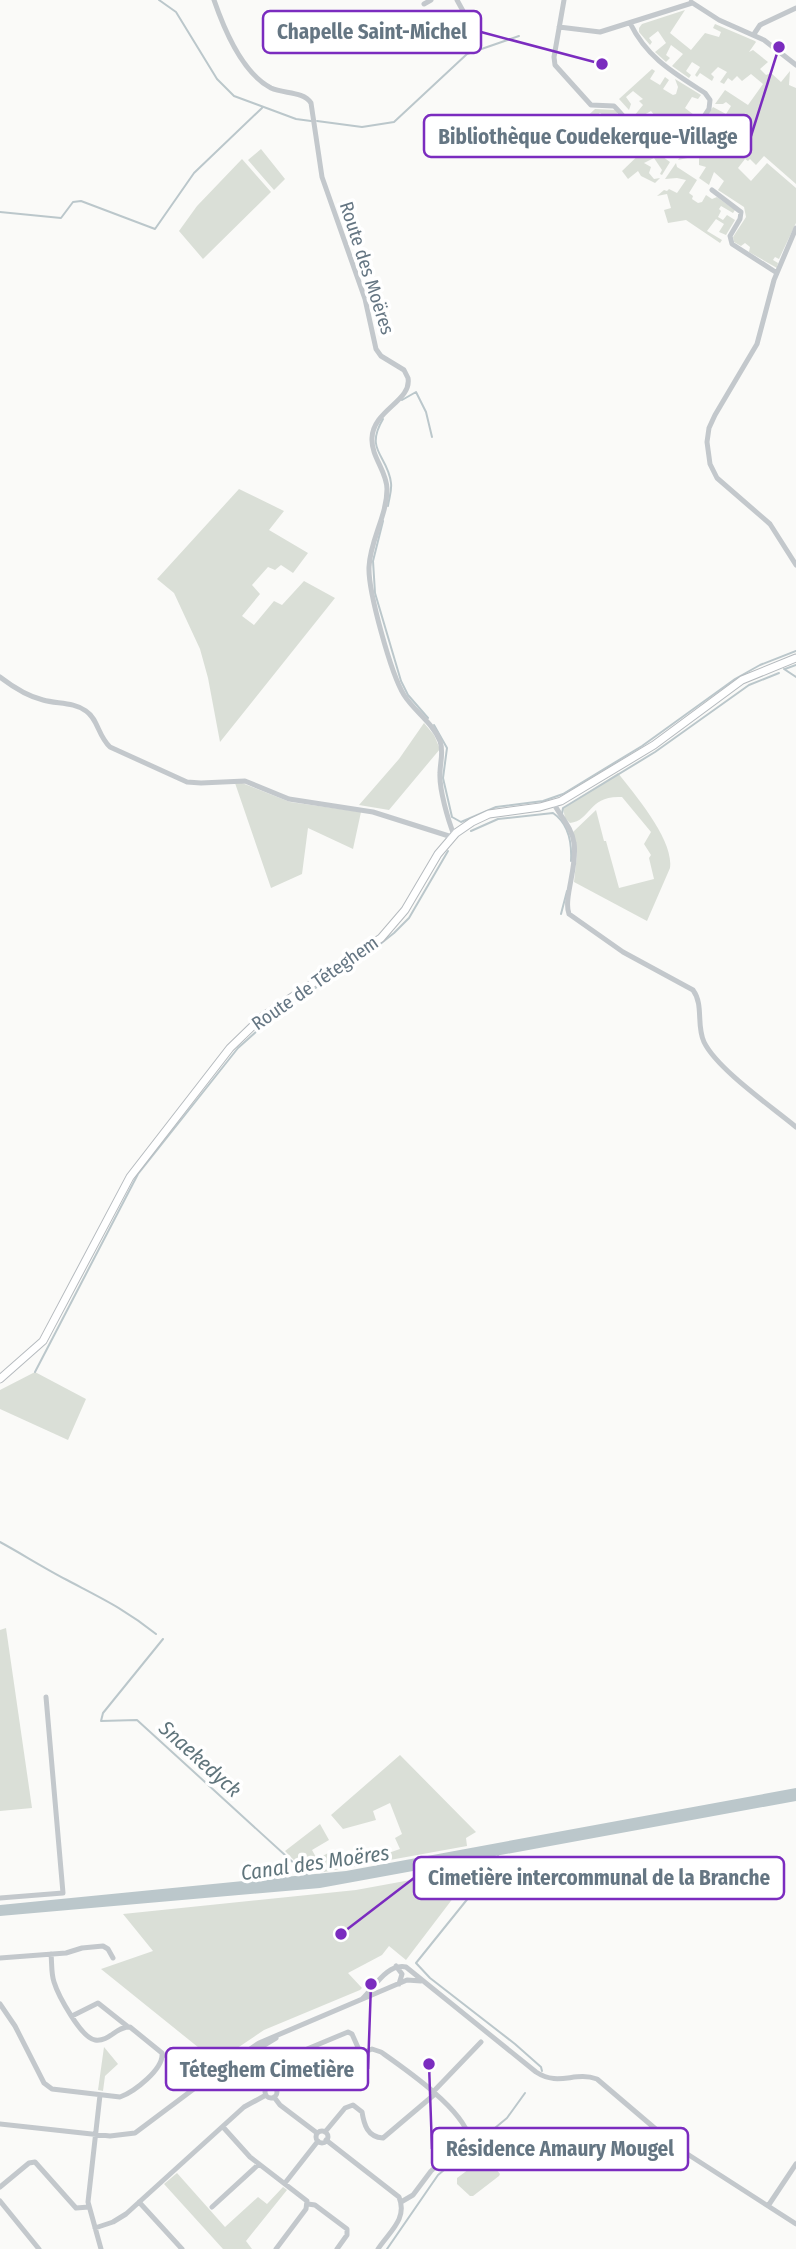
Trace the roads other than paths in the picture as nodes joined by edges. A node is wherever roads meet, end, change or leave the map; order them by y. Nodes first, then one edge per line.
1 (214, 0) edge
2 (431, 0) edge
3 (457, 0) edge
4 (564, 0) edge
5 (691, 1) edge
6 (424, 4) dead end
7 (796, 8) edge
8 (630, 23) junction
9 (559, 27) junction
10 (474, 31) dead end
11 (754, 34) junction
12 (796, 65) edge
13 (712, 190) dead end
14 (796, 228) edge
15 (777, 273) junction
16 (796, 565) edge
17 (796, 658) edge
18 (0, 677) edge
19 (554, 804) junction
20 (453, 836) junction
21 (796, 1127) edge
22 (0, 1379) edge
23 (46, 1697) dead end
24 (0, 1898) edge
25 (51, 1954) junction
26 (0, 1958) edge
27 (113, 1958) dead end
28 (396, 1966) junction
29 (427, 1983) junction
30 (399, 1984) junction
31 (362, 1999) junction
32 (0, 2004) edge
33 (72, 2016) junction
34 (127, 2026) junction
35 (481, 2042) dead end
36 (360, 2052) junction
37 (247, 2053) junction
38 (163, 2055) junction
39 (180, 2064) dead end
40 (303, 2076) junction
41 (268, 2086) junction
42 (276, 2088) junction
43 (434, 2093) junction
44 (100, 2095) junction
45 (266, 2095) junction
46 (274, 2097) junction
47 (0, 2124) edge
48 (223, 2127) junction
49 (325, 2132) junction
50 (317, 2133) junction
51 (96, 2134) junction
52 (326, 2140) junction
53 (318, 2141) junction
54 (259, 2164) junction
55 (796, 2164) edge
56 (285, 2183) junction
57 (0, 2187) edge
58 (0, 2201) edge
59 (139, 2202) junction
60 (401, 2202) junction
61 (308, 2204) junction
62 (768, 2206) junction
63 (89, 2207) junction
64 (212, 2207) dead end
65 (796, 2224) edge
66 (95, 2228) junction
67 (40, 2249) edge
68 (101, 2249) edge
69 (182, 2249) edge
70 (276, 2249) edge
71 (337, 2249) edge
72 (378, 2249) edge

1 - 20 street, Route des Moëres
2 - 6 street
3 - 10 street
4 - 9 street
5 - 8 street
5 - 11 street
7 - 11 street
8 - 9 street
8 - 9 street
11 - 12 street
13 - 15 street
14 - 15 street
15 - 16 street
17 - 19 main road, Route de Téteghem
18 - 20 street
19 - 20 main road, Route de Téteghem
19 - 21 street
20 - 22 main road, Route de Téteghem
23 - 24 street
25 - 26 street
25 - 27 street
25 - 33 street
28 - 29 street
28 - 30 street
28 - 31 street
29 - 30 street
29 - 62 street
30 - 31 street
31 - 37 street
32 - 44 street
33 - 34 street
33 - 34 street
34 - 38 street
35 - 43 street
36 - 40 street
36 - 40 street
36 - 43 street
37 - 41 street
37 - 51 street
38 - 39 street
38 - 44 street
40 - 42 street
41 - 42 street
41 - 45 street
42 - 46 street
43 - 49 street
43 - 60 street
44 - 51 street
45 - 46 street
45 - 48 street
46 - 50 street
47 - 51 street
48 - 54 street
48 - 59 street
49 - 50 street
49 - 52 street
50 - 53 street
51 - 63 street
52 - 53 street
52 - 60 street
53 - 56 street
54 - 56 street
54 - 64 street
55 - 62 street
56 - 61 street
57 - 63 street
58 - 67 street
59 - 66 street
59 - 69 street
60 - 72 street
61 - 70 street
61 - 71 street
62 - 65 street
63 - 66 street
66 - 68 street

